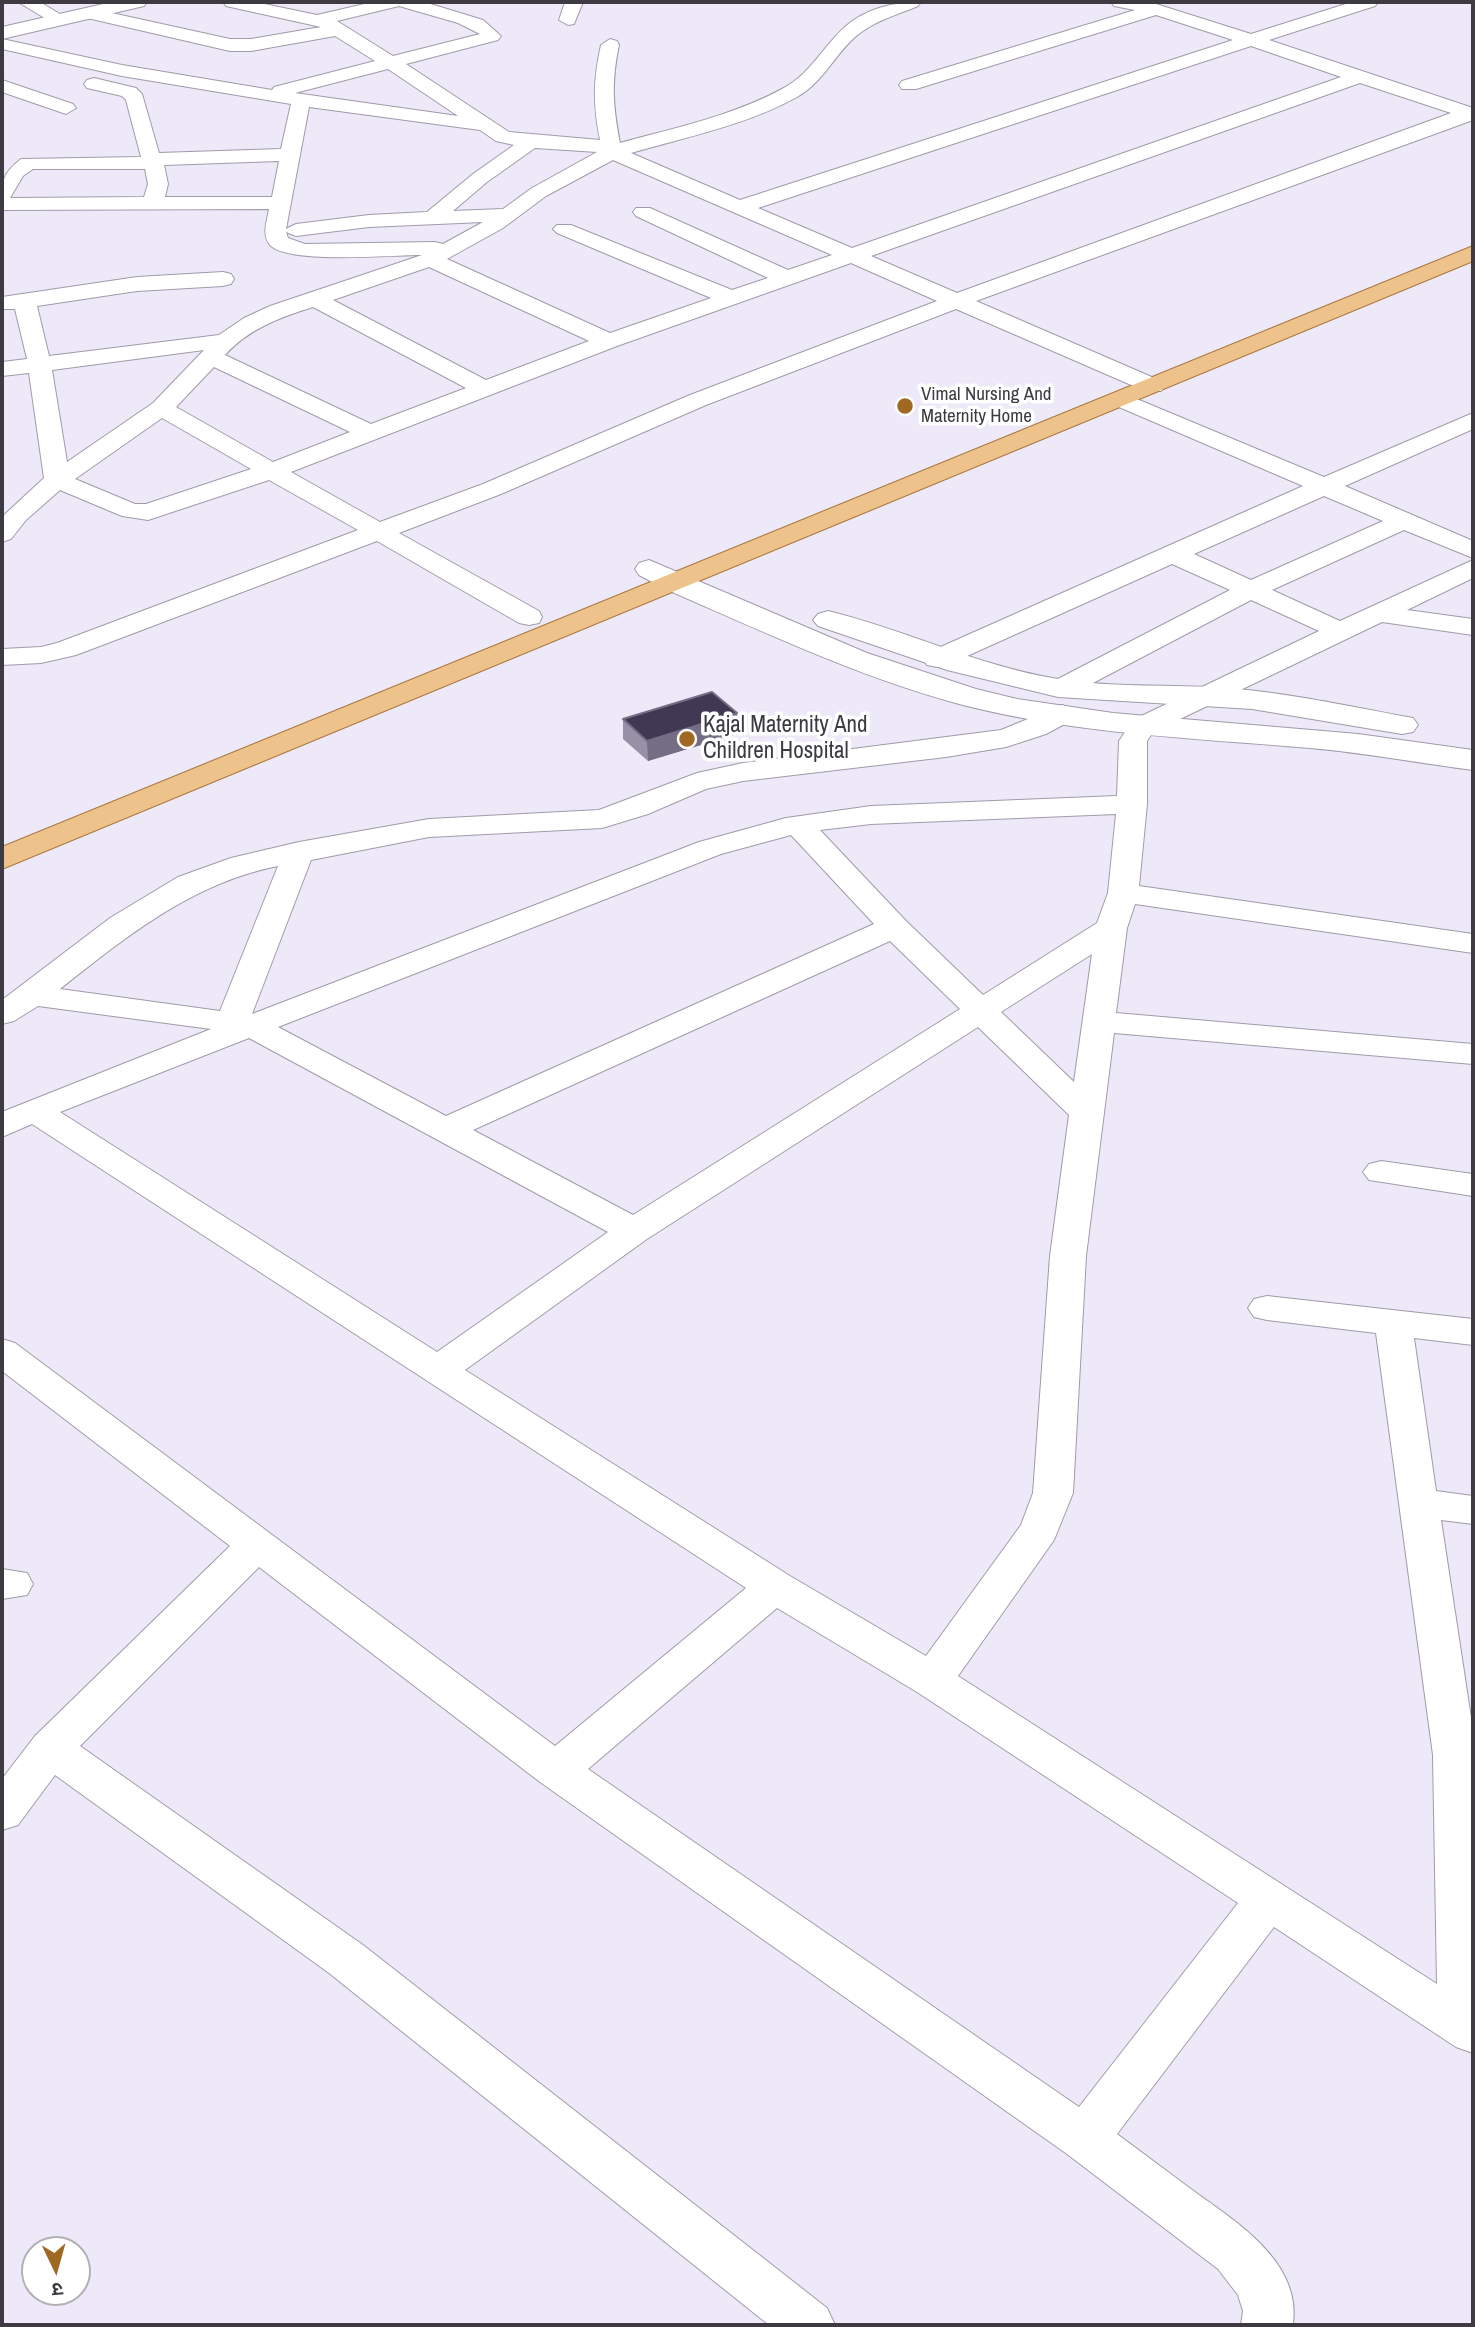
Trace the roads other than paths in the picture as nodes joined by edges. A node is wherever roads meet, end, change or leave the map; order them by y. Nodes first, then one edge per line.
1 (27, 2) edge
2 (232, 2) edge
3 (394, 2) edge
4 (404, 2) edge
5 (574, 2) edge
6 (912, 2) edge
7 (1120, 2) edge
8 (1180, 2) edge
9 (1370, 2) edge
10 (126, 3) edge
11 (1156, 9) junction
12 (89, 13) junction
13 (59, 19) junction
14 (568, 20) dead end
15 (329, 25) junction
16 (2, 33) edge
17 (1253, 40) junction
18 (2, 44) edge
19 (610, 45) dead end
20 (2, 61) edge
21 (391, 62) junction
22 (32, 71) dead end
23 (1361, 76) junction
24 (74, 80) dead end
25 (909, 85) dead end
26 (2, 86) edge
27 (266, 95) junction
28 (300, 101) junction
29 (66, 107) dead end
30 (1472, 113) edge
31 (486, 125) junction
32 (531, 142) junction
33 (612, 149) junction
34 (290, 155) junction
35 (152, 161) junction
36 (2, 194) edge
37 (281, 203) junction
38 (2, 204) edge
39 (153, 204) junction
40 (739, 207) junction
41 (643, 212) dead end
42 (509, 215) junction
43 (435, 216) junction
44 (564, 229) dead end
45 (275, 232) junction
46 (1473, 235) edge
47 (453, 248) junction
48 (1473, 253) edge
49 (852, 255) junction
50 (430, 259) junction
51 (787, 278) junction
52 (223, 279) dead end
53 (731, 298) junction
54 (315, 299) junction
55 (957, 301) junction
56 (13, 302) edge
57 (609, 341) junction
58 (218, 349) junction
59 (40, 365) junction
60 (2, 369) edge
61 (1134, 387) junction
62 (485, 389) junction
63 (161, 408) junction
64 (1473, 421) edge
65 (370, 433) junction
66 (274, 470) junction
67 (57, 480) junction
68 (1324, 489) junction
69 (1402, 521) junction
70 (378, 531) junction
71 (2, 534) edge
72 (1473, 550) edge
73 (1174, 555) junction
74 (1473, 568) edge
75 (677, 569) junction
76 (1251, 590) junction
77 (1382, 614) junction
78 (529, 617) junction
79 (1473, 627) edge
80 (1342, 632) junction
81 (2, 657) edge
82 (937, 659) junction
83 (1201, 696) junction
84 (1062, 701) junction
85 (1143, 726) junction
86 (1473, 739) edge
87 (1473, 760) edge
88 (1132, 804) junction
89 (797, 824) junction
90 (2, 831) edge
91 (299, 851) junction
92 (2, 859) edge
93 (1123, 893) junction
94 (894, 928) junction
95 (1111, 928) junction
96 (1473, 944) edge
97 (32, 995) junction
98 (983, 1010) junction
99 (2, 1014) edge
100 (1101, 1022) junction
101 (241, 1024) junction
102 (1473, 1054) edge
103 (1088, 1114) junction
104 (17, 1118) edge
105 (445, 1130) junction
106 (1381, 1172) dead end
107 (1473, 1185) edge
108 (634, 1231) junction
109 (1267, 1308) dead end
110 (1393, 1321) junction
111 (1473, 1332) edge
112 (2, 1352) edge
113 (438, 1370) junction
114 (1418, 1503) junction
115 (1473, 1510) edge
116 (257, 1544) junction
117 (775, 1587) junction
118 (932, 1681) junction
119 (1461, 1712) edge
120 (50, 1748) junction
121 (556, 1770) junction
122 (2, 1812) edge
123 (1269, 1898) junction
124 (1468, 2028) edge
125 (1084, 2138) junction
126 (809, 2325) edge
127 (1267, 2325) edge

1 - 13 street
2 - 15 street
3 - 15 street
4 - 21 street
5 - 14 street
6 - 33 street
7 - 11 street
8 - 11 street
9 - 17 street
10 - 12 street
11 - 17 street
11 - 25 street
12 - 13 street
12 - 15 street
13 - 16 street
15 - 21 street
17 - 23 street
17 - 40 street
18 - 27 street
19 - 33 street
20 - 22 street
21 - 27 street
21 - 31 street
23 - 30 street
23 - 49 street
24 - 35 street
26 - 29 street
27 - 28 street
28 - 31 street
28 - 34 street
30 - 55 street
31 - 32 street
32 - 33 street
32 - 43 street
33 - 40 street
33 - 42 street
34 - 35 street
34 - 37 street
35 - 36 street
35 - 39 street
37 - 39 street
37 - 45 street
38 - 39 street
40 - 49 street
41 - 51 street
42 - 43 street
42 - 47 street
43 - 45 street
44 - 53 street
45 - 47 street
46 - 61 main road
47 - 50 street
48 - 61 main road
49 - 51 street
49 - 55 street
50 - 54 street
50 - 57 street
51 - 53 street
52 - 56 street
53 - 57 street
54 - 58 street
54 - 62 street
55 - 61 street
55 - 70 street
56 - 59 street
57 - 62 street
58 - 59 street
58 - 63 street
58 - 65 street
59 - 60 street
59 - 67 street
61 - 68 street
61 - 75 main road
62 - 65 street
63 - 66 street
63 - 67 street
64 - 68 street
65 - 66 street
66 - 67 street
66 - 70 street
67 - 71 street
68 - 69 street
68 - 73 street
69 - 72 street
69 - 76 street
70 - 78 street
70 - 81 street
73 - 76 street
73 - 82 street
74 - 77 street
75 - 78 main road
75 - 82 street
75 - 84 street
75 - 92 main road
76 - 80 street
76 - 84 street
77 - 79 street
77 - 80 street
78 - 90 main road
80 - 83 street
82 - 84 street
83 - 84 street
83 - 85 street
83 - 86 street
84 - 85 street
84 - 91 street
85 - 87 street
85 - 88 street
88 - 89 street
88 - 93 street
89 - 94 street
89 - 101 street
91 - 97 street
91 - 101 street
93 - 95 street
93 - 96 street
94 - 98 street
94 - 105 street
95 - 98 street
95 - 100 street
97 - 99 street
97 - 101 street
98 - 103 street
98 - 108 street
100 - 102 street
100 - 103 street
101 - 104 street
101 - 105 street
103 - 118 street
104 - 113 street
105 - 108 street
106 - 107 street
108 - 113 street
109 - 110 street
110 - 111 street
110 - 114 street
112 - 116 street
113 - 117 street
114 - 115 street
114 - 119 street
116 - 120 street
116 - 121 street
117 - 118 street
117 - 121 street
118 - 123 street
119 - 124 street
120 - 122 street
120 - 126 street
121 - 125 street
123 - 124 street
123 - 125 street
125 - 127 street

